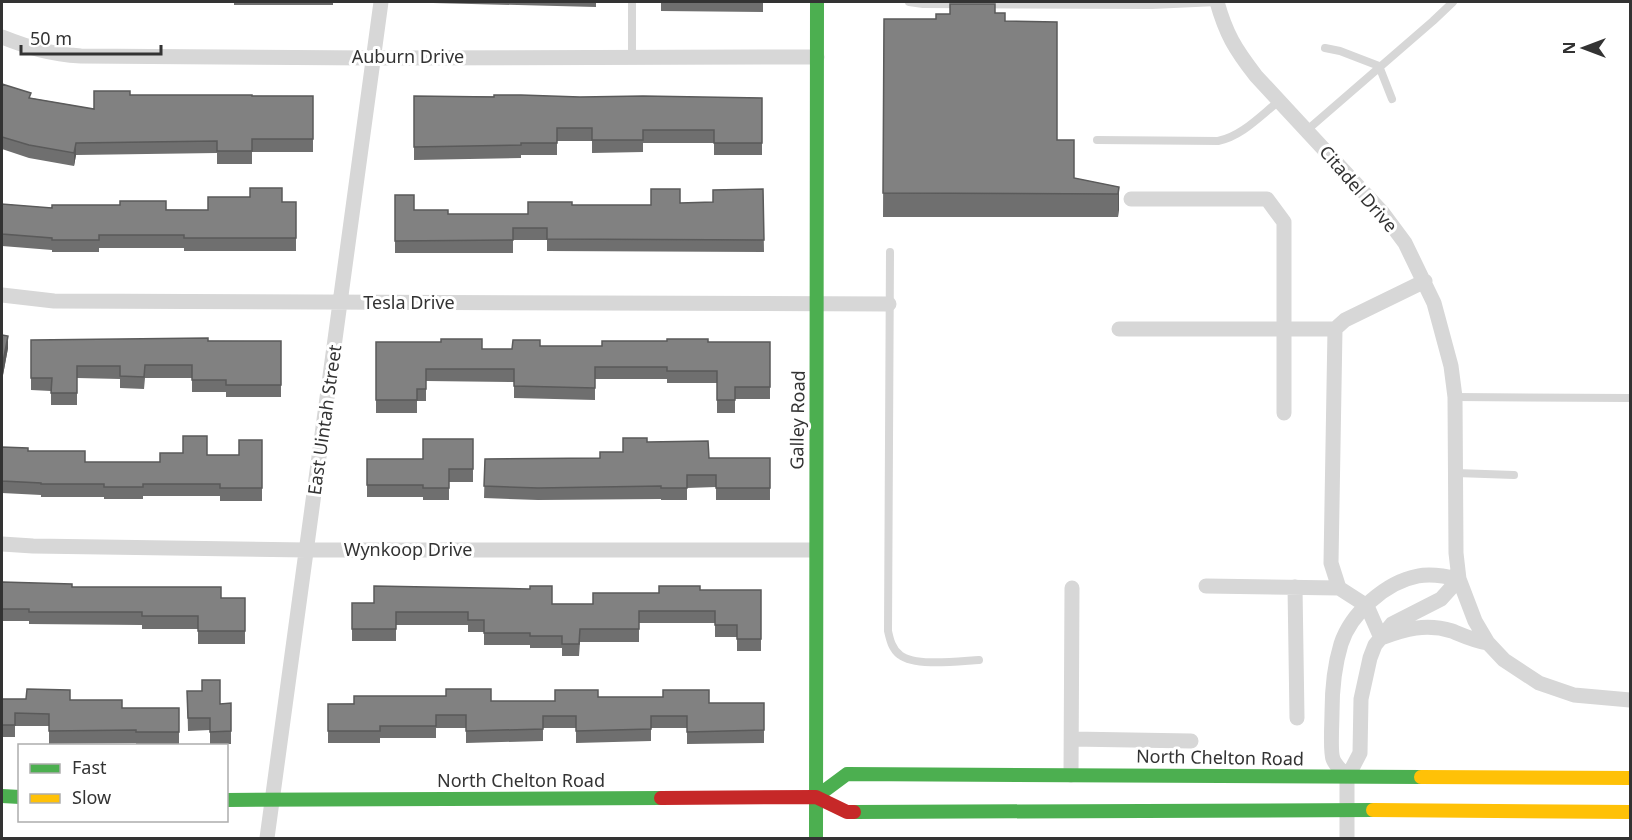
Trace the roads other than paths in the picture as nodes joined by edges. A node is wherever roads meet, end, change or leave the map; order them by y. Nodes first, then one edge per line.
1 (381, 2) edge
2 (632, 2) edge
3 (817, 2) edge
4 (909, 2) edge
5 (1217, 2) edge
6 (1453, 2) edge
7 (995, 3) edge
8 (2, 37) edge
9 (1325, 48) dead end
10 (632, 57) junction
11 (817, 57) junction
12 (375, 58) junction
13 (1380, 66) junction
14 (1392, 99) dead end
15 (1279, 101) junction
16 (1306, 131) junction
17 (1097, 140) dead end
18 (1131, 199) dead end
19 (890, 252) dead end
20 (1425, 281) junction
21 (2, 295) edge
22 (342, 303) junction
23 (817, 303) junction
24 (889, 304) junction
25 (1283, 328) junction
26 (1119, 329) dead end
27 (1335, 329) junction
28 (1455, 397) junction
29 (1630, 398) edge
30 (1284, 413) dead end
31 (1456, 473) junction
32 (1514, 475) dead end
33 (2, 544) edge
34 (307, 550) junction
35 (815, 550) junction
36 (1459, 579) junction
37 (1206, 586) dead end
38 (1295, 587) junction
39 (1072, 588) dead end
40 (1339, 588) junction
41 (1367, 606) junction
42 (1381, 638) junction
43 (1488, 643) junction
44 (979, 660) dead end
45 (1630, 700) edge
46 (1297, 718) dead end
47 (1072, 739) junction
48 (1191, 741) dead end
49 (1071, 775) junction
50 (1347, 778) junction
51 (1630, 778) edge
52 (2, 796) edge
53 (18, 797) edge
54 (816, 797) junction
55 (228, 800) edge
56 (273, 800) junction
57 (1348, 811) junction
58 (1630, 813) edge
59 (267, 838) edge
60 (816, 838) edge
61 (1347, 838) edge

1 - 12 street, East Uintah Street
2 - 10 lane
3 - 11 main road, Galley Road
4 - 7 lane
5 - 7 lane
5 - 15 street, Citadel Drive
6 - 13 lane
8 - 12 street, Auburn Drive
9 - 13 lane
10 - 11 street, Auburn Drive
10 - 12 street, Auburn Drive
11 - 23 main road, Galley Road
12 - 22 street, East Uintah Street
13 - 14 lane
13 - 16 lane
15 - 16 street, Citadel Drive
15 - 17 lane
16 - 20 street, Citadel Drive
18 - 25 street
19 - 24 lane
20 - 27 street
20 - 28 street, Citadel Drive
21 - 22 street, Tesla Drive
22 - 23 street, Tesla Drive
22 - 34 street, East Uintah Street
23 - 24 street, Tesla Drive
23 - 35 main road, Galley Road
24 - 44 lane
25 - 26 street
25 - 27 street
25 - 30 street
27 - 40 street
28 - 29 lane
28 - 31 street, Citadel Drive
31 - 32 lane
31 - 36 street, Citadel Drive
33 - 34 street, Wynkoop Drive
34 - 35 street, Wynkoop Drive
34 - 56 street, East Uintah Street
35 - 54 main road, Galley Road
36 - 41 street
36 - 42 street
36 - 43 street, Citadel Drive
37 - 38 street
38 - 40 street
38 - 46 street
39 - 47 street
40 - 41 street
41 - 42 street
41 - 50 street
42 - 43 street
42 - 50 street
43 - 45 street
47 - 48 street
47 - 49 street
49 - 50 main road, North Chelton Road
49 - 54 main road, North Chelton Road
50 - 51 main road, North Chelton Road
50 - 57 street
52 - 53 main road
54 - 56 main road, North Chelton Road
54 - 57 main road, North Chelton Road
54 - 60 main road, Galley Road
55 - 56 main road, North Chelton Road
56 - 59 street, East Uintah Street
57 - 58 main road, North Chelton Road
57 - 61 street

